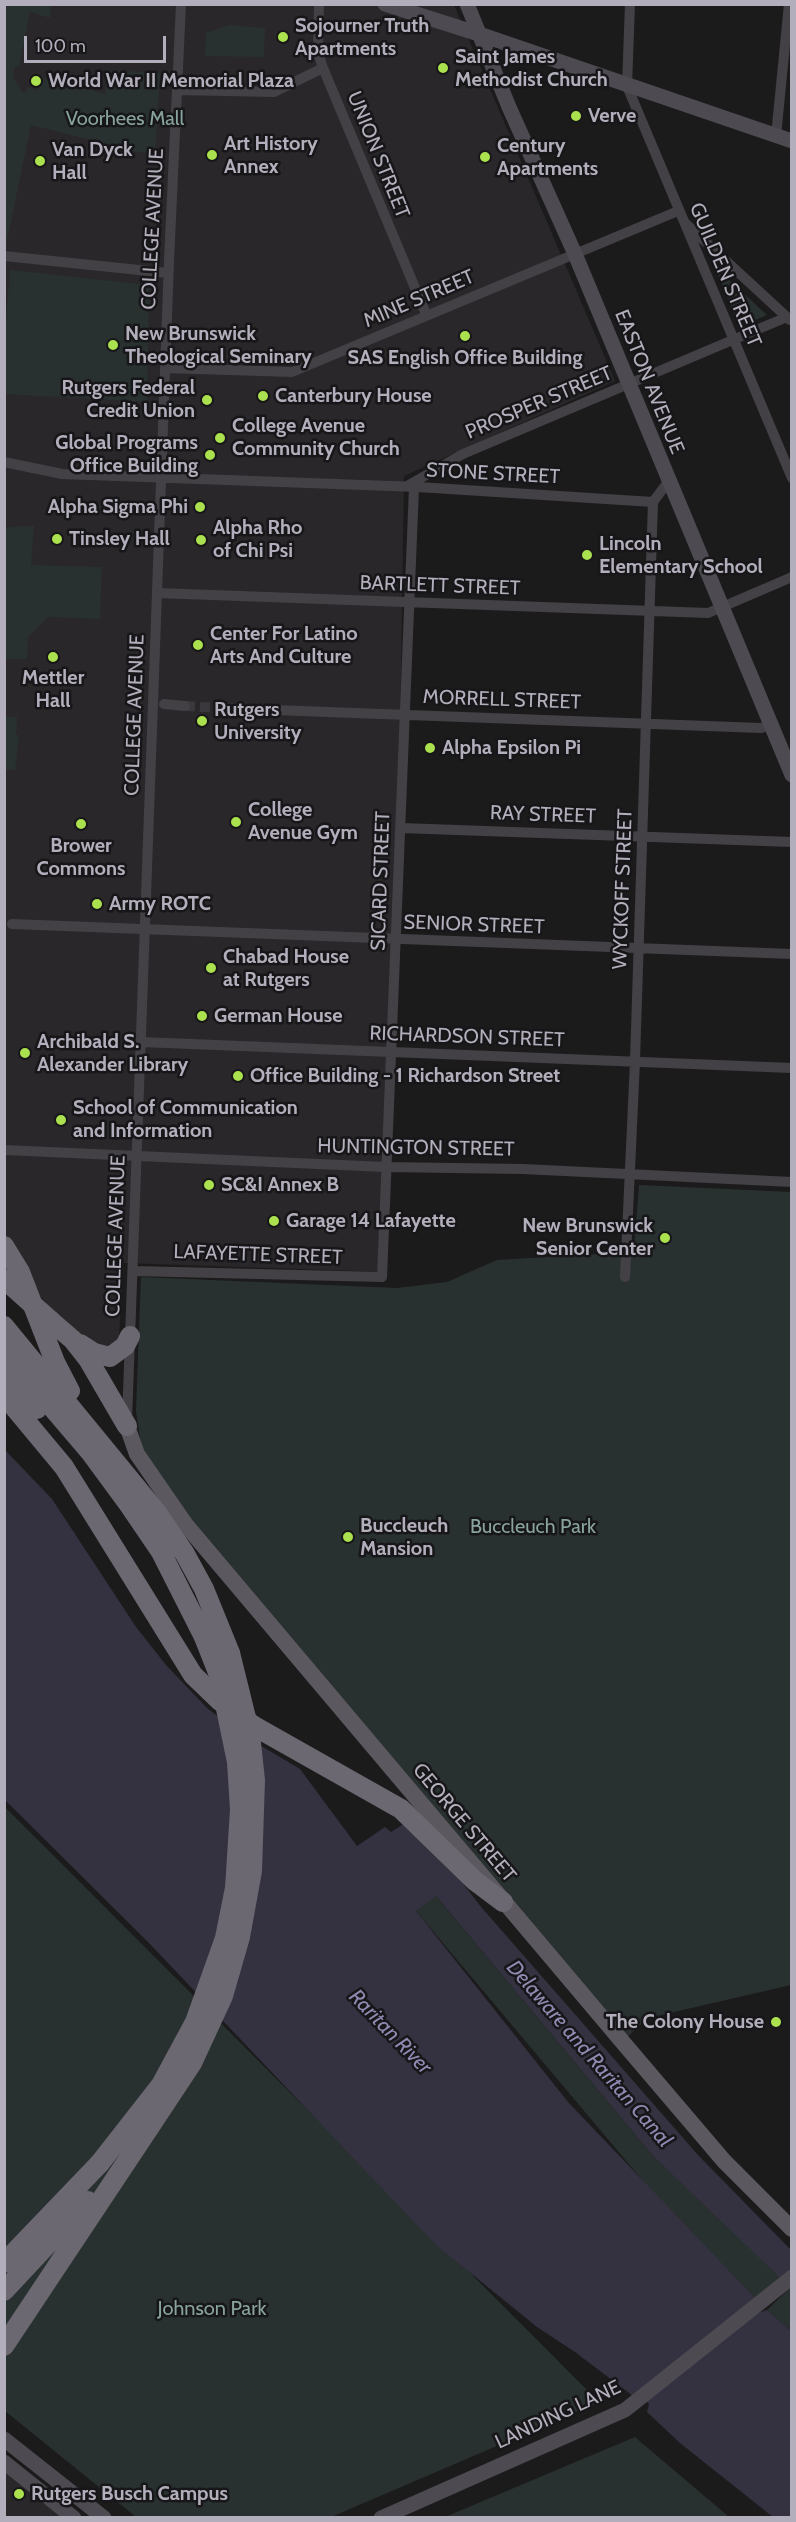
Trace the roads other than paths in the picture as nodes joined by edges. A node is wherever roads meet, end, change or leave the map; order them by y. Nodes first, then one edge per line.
1 (181, 4) edge
2 (319, 4) edge
3 (385, 4) edge
4 (467, 4) edge
5 (630, 4) edge
6 (789, 4) edge
7 (479, 34) junction
8 (323, 68) junction
9 (627, 86) junction
10 (177, 90) junction
11 (776, 136) junction
12 (792, 141) edge
13 (680, 216) junction
14 (575, 254) junction
15 (4, 256) edge
16 (168, 273) junction
17 (426, 314) junction
18 (789, 319) edge
19 (734, 341) junction
20 (165, 368) junction
21 (627, 386) junction
22 (4, 462) edge
23 (792, 478) edge
24 (161, 479) junction
25 (668, 482) junction
26 (410, 487) junction
27 (653, 502) junction
28 (792, 577) edge
29 (157, 593) junction
30 (408, 602) junction
31 (720, 608) junction
32 (650, 612) junction
33 (164, 704) dead end
34 (185, 706) tunnel mouth
35 (219, 708) tunnel mouth
36 (405, 715) junction
37 (647, 722) junction
38 (770, 725) junction
39 (792, 775) edge
40 (401, 828) junction
41 (642, 836) junction
42 (792, 842) edge
43 (12, 924) dead end
44 (145, 930) junction
45 (397, 940) junction
46 (639, 949) junction
47 (792, 954) edge
48 (141, 1042) junction
49 (391, 1053) junction
50 (635, 1061) junction
51 (792, 1068) edge
52 (4, 1150) edge
53 (137, 1156) junction
54 (385, 1167) junction
55 (630, 1175) junction
56 (792, 1182) edge
57 (4, 1246) edge
58 (134, 1271) junction
59 (382, 1277) joint
60 (625, 1277) dead end
61 (4, 1279) edge
62 (4, 1326) edge
63 (130, 1336) junction
64 (74, 1340) junction
65 (4, 1351) edge
66 (4, 1374) edge
67 (4, 1395) edge
68 (4, 1404) edge
69 (127, 1426) junction
70 (94, 1432) junction
71 (64, 1467) junction
72 (161, 1552) junction
73 (503, 1902) junction
74 (106, 2176) junction
75 (792, 2229) edge
76 (4, 2263) edge
77 (792, 2277) edge
78 (4, 2291) edge
79 (4, 2346) edge
80 (4, 2439) edge
81 (4, 2462) edge
82 (74, 2517) edge
83 (104, 2517) edge
84 (381, 2517) edge

1 - 10 street, COLLEGE AVENUE
2 - 8 street, UNION STREET
3 - 7 street
4 - 7 street, EASTON AVENUE
5 - 9 street
6 - 11 street
7 - 9 street
7 - 14 street, EASTON AVENUE
8 - 10 street
8 - 17 street, UNION STREET
9 - 11 street
9 - 13 street, GUILDEN STREET
10 - 16 street, COLLEGE AVENUE
11 - 12 street
13 - 14 street, MINE STREET
13 - 18 street
13 - 19 street, GUILDEN STREET
14 - 17 street, MINE STREET
14 - 21 street, EASTON AVENUE
15 - 16 street
16 - 20 street, COLLEGE AVENUE
17 - 20 street, MINE STREET
18 - 19 street, PROSPER STREET
19 - 21 street, PROSPER STREET
19 - 23 street, GUILDEN STREET
20 - 24 street, COLLEGE AVENUE
21 - 25 street, EASTON AVENUE
21 - 26 street, PROSPER STREET
22 - 24 street, STONE STREET
24 - 26 street, STONE STREET
24 - 29 street, COLLEGE AVENUE
25 - 27 street
25 - 31 street, EASTON AVENUE
26 - 27 street, STONE STREET
26 - 30 street, SICARD STREET
27 - 32 street, WYCKOFF STREET
28 - 31 street, BARTLETT STREET
29 - 30 street, BARTLETT STREET
29 - 44 street, COLLEGE AVENUE
30 - 32 street, BARTLETT STREET
30 - 36 street, SICARD STREET
31 - 32 street, BARTLETT STREET
31 - 38 street, EASTON AVENUE
32 - 37 street, WYCKOFF STREET
33 - 34 street
35 - 36 street, MORRELL STREET
36 - 37 street, MORRELL STREET
36 - 40 street, SICARD STREET
37 - 38 street, MORRELL STREET
37 - 41 street, WYCKOFF STREET
38 - 39 street, EASTON AVENUE
40 - 41 street, RAY STREET
40 - 45 street, SICARD STREET
41 - 42 street, RAY STREET
41 - 46 street, WYCKOFF STREET
43 - 44 street, SENIOR STREET
44 - 45 street, SENIOR STREET
44 - 48 street, COLLEGE AVENUE
45 - 46 street, SENIOR STREET
45 - 49 street, SICARD STREET
46 - 47 street, SENIOR STREET
46 - 50 street, WYCKOFF STREET
48 - 49 street, RICHARDSON STREET
48 - 53 street, COLLEGE AVENUE
49 - 50 street, RICHARDSON STREET
49 - 54 street, SICARD STREET
50 - 51 street, RICHARDSON STREET
50 - 55 street, WYCKOFF STREET
52 - 53 street, HUNTINGTON STREET
53 - 54 street, HUNTINGTON STREET
53 - 58 street, COLLEGE AVENUE
54 - 55 street, HUNTINGTON STREET
54 - 59 street, SICARD STREET
55 - 56 street, HUNTINGTON STREET
55 - 60 street, WYCKOFF STREET
57 - 70 highway
58 - 59 street, LAFAYETTE STREET
58 - 63 street, COLLEGE AVENUE
61 - 64 highway, bridge
62 - 70 highway
63 - 64 highway
63 - 69 street, COLLEGE AVENUE
64 - 69 highway
65 - 72 highway
66 - 72 highway
67 - 71 highway
68 - 71 highway
69 - 73 main road, GEORGE STREET
70 - 74 highway, bridge
71 - 73 highway
72 - 74 highway, bridge
73 - 75 main road, GEORGE STREET
74 - 76 highway
74 - 78 highway
74 - 79 highway
77 - 84 street, LANDING LANE
80 - 83 street
81 - 82 street

